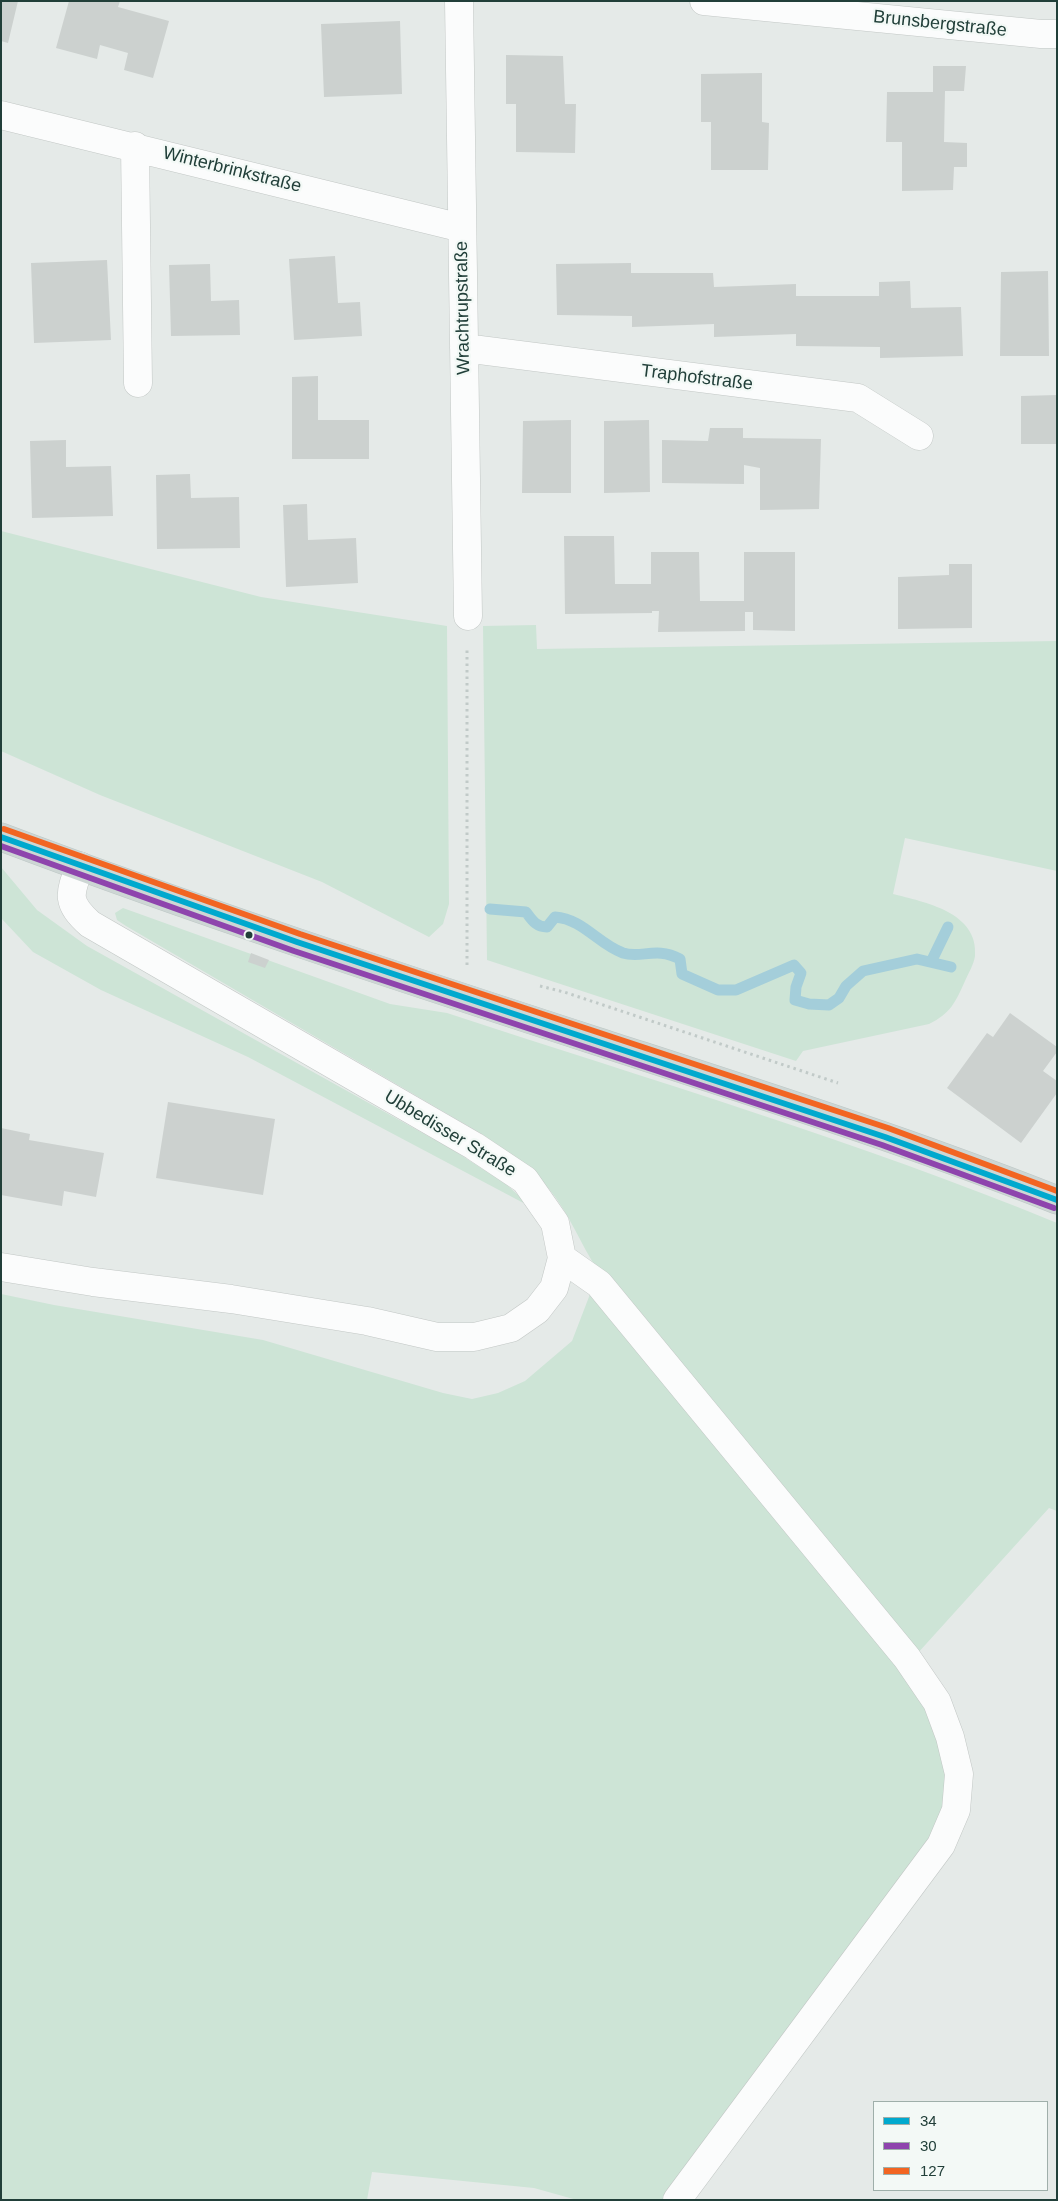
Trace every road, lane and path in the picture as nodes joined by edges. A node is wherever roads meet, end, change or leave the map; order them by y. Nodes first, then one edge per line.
1 (459, 1) edge
2 (704, 1) edge
3 (1057, 34) edge
4 (1, 115) edge
5 (135, 146) junction
6 (462, 228) junction
7 (464, 348) junction
8 (138, 383) dead end
9 (919, 436) dead end
10 (468, 616) joint
11 (1, 837) edge
12 (80, 866) junction
13 (467, 965) dead end
14 (1057, 1200) edge
15 (562, 1258) junction
16 (1, 1267) edge
17 (677, 2200) edge

1 - 6 street, Wrachtrupstraße
2 - 3 street, Brunsbergstraße
4 - 5 street, Winterbrinkstraße
5 - 6 street, Winterbrinkstraße
5 - 8 street
6 - 7 street, Wrachtrupstraße
7 - 9 street, Traphofstraße
7 - 10 street, Wrachtrupstraße
10 - 13 path
11 - 12 main road
12 - 14 main road
12 - 15 street, Ubbedisser Straße
15 - 16 street, Ubbedisser Straße
15 - 17 street

